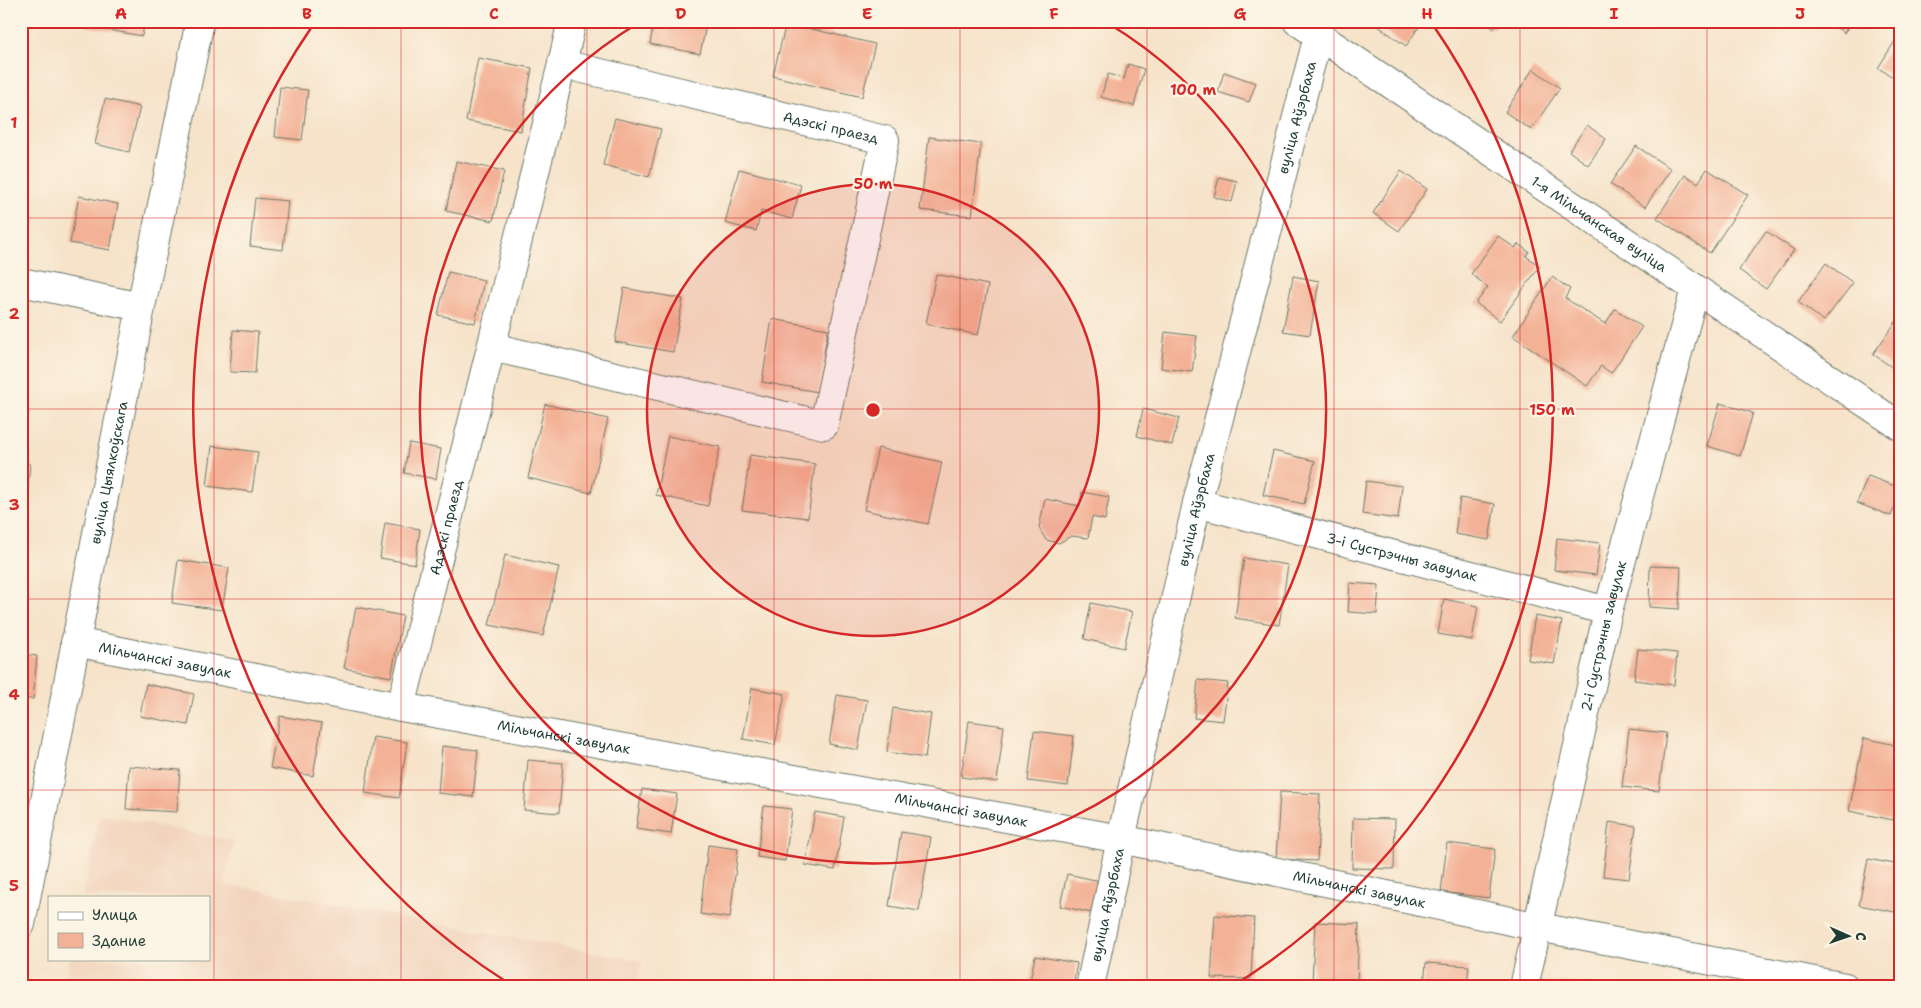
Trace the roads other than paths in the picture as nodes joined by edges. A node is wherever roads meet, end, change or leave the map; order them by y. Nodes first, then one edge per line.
1 (200, 21) edge
2 (572, 21) edge
3 (1308, 28) edge
4 (562, 64) junction
5 (21, 282) edge
6 (1695, 288) junction
7 (141, 307) junction
8 (492, 347) junction
9 (1900, 426) edge
10 (1197, 503) junction
11 (1608, 611) junction
12 (75, 642) junction
13 (400, 707) junction
14 (1121, 840) junction
15 (21, 924) edge
16 (1539, 927) junction
17 (1090, 987) edge
18 (1524, 987) edge
19 (1845, 987) edge

1 - 7 street, вуліца Цыялкоўскага
2 - 4 street
3 - 6 street, 1-я Мільчанская вуліца
3 - 10 street, вуліца Аўэрбаха
4 - 8 street, Адэскі праезд
4 - 8 street, Адэскі праезд
5 - 7 street
6 - 9 street, 1-я Мільчанская вуліца
6 - 11 street, 2-і Сустрэчны завулак
7 - 12 street, вуліца Цыялкоўскага
8 - 13 street, Адэскі праезд
10 - 11 street, 3-і Сустрэчны завулак
10 - 14 street, вуліца Аўэрбаха
11 - 16 street, 2-і Сустрэчны завулак
12 - 13 street, Мільчанскі завулак
12 - 15 street, вуліца Цыялкоўскага
13 - 14 street, Мільчанскі завулак
14 - 16 street, Мільчанскі завулак
14 - 17 street, вуліца Аўэрбаха
16 - 18 street, 2-і Сустрэчны завулак
16 - 19 street, Мільчанскі завулак

